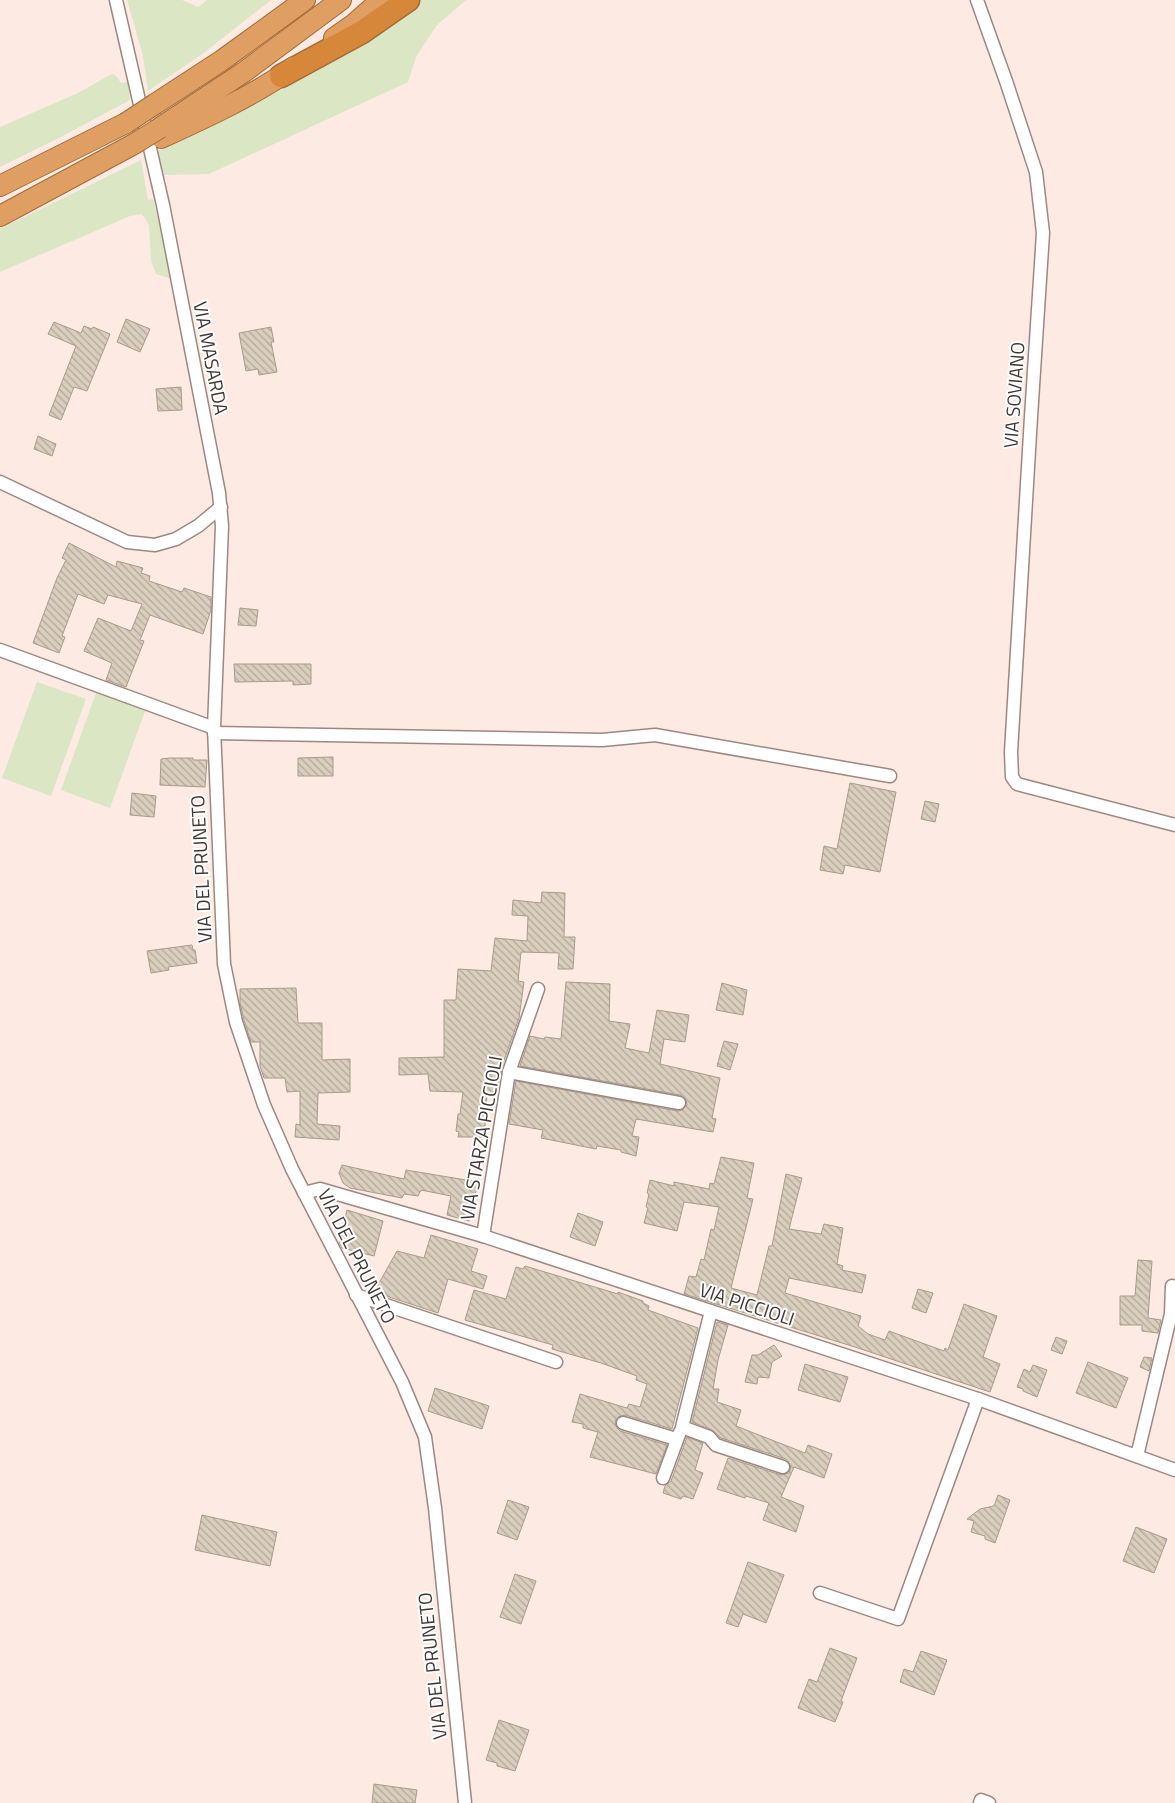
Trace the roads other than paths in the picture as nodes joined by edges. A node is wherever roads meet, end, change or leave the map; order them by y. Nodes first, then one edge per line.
1 (116, 0) edge
2 (305, 0) edge
3 (341, 0) edge
4 (381, 0) edge
5 (408, 0) edge
6 (977, 0) edge
7 (281, 76) junction
8 (160, 133) junction
9 (134, 148) junction
10 (0, 186) edge
11 (0, 216) edge
12 (0, 221) edge
13 (0, 482) edge
14 (220, 507) junction
15 (0, 650) edge
16 (214, 731) junction
17 (890, 776) dead end
18 (1175, 825) edge
19 (538, 990) dead end
20 (509, 1072) junction
21 (679, 1103) dead end
22 (304, 1194) junction
23 (483, 1236) junction
24 (1172, 1286) dead end
25 (356, 1295) junction
26 (710, 1311) junction
27 (556, 1362) dead end
28 (978, 1399) junction
29 (623, 1423) dead end
30 (682, 1427) junction
31 (676, 1439) junction
32 (1137, 1456) junction
33 (783, 1467) dead end
34 (1175, 1470) edge
35 (663, 1478) dead end
36 (820, 1593) dead end
37 (466, 1803) edge
38 (980, 1803) edge
39 (989, 1803) edge

1 - 14 street, VIA MASARDA
2 - 10 highway, bridge
3 - 8 highway
4 - 7 highway
5 - 7 highway
6 - 18 street, VIA SOVIANO
7 - 8 highway
8 - 9 highway
9 - 11 highway
9 - 12 highway
13 - 14 street
14 - 16 street, VIA MASARDA
15 - 16 street
16 - 17 street
16 - 22 street, VIA DEL PRUNETO
19 - 20 street, VIA STARZA PICCIOLI
20 - 21 street
20 - 23 street, VIA STARZA PICCIOLI
22 - 23 street, VIA PICCIOLI
22 - 25 street, VIA DEL PRUNETO
23 - 26 street, VIA PICCIOLI
24 - 32 street
25 - 27 street
25 - 37 street, VIA DEL PRUNETO
26 - 28 street, VIA PICCIOLI
26 - 30 street
28 - 32 street, VIA PICCIOLI
28 - 36 street
29 - 31 street
30 - 31 street
30 - 33 street
31 - 35 street
32 - 34 street, VIA PICCIOLI
38 - 39 street

